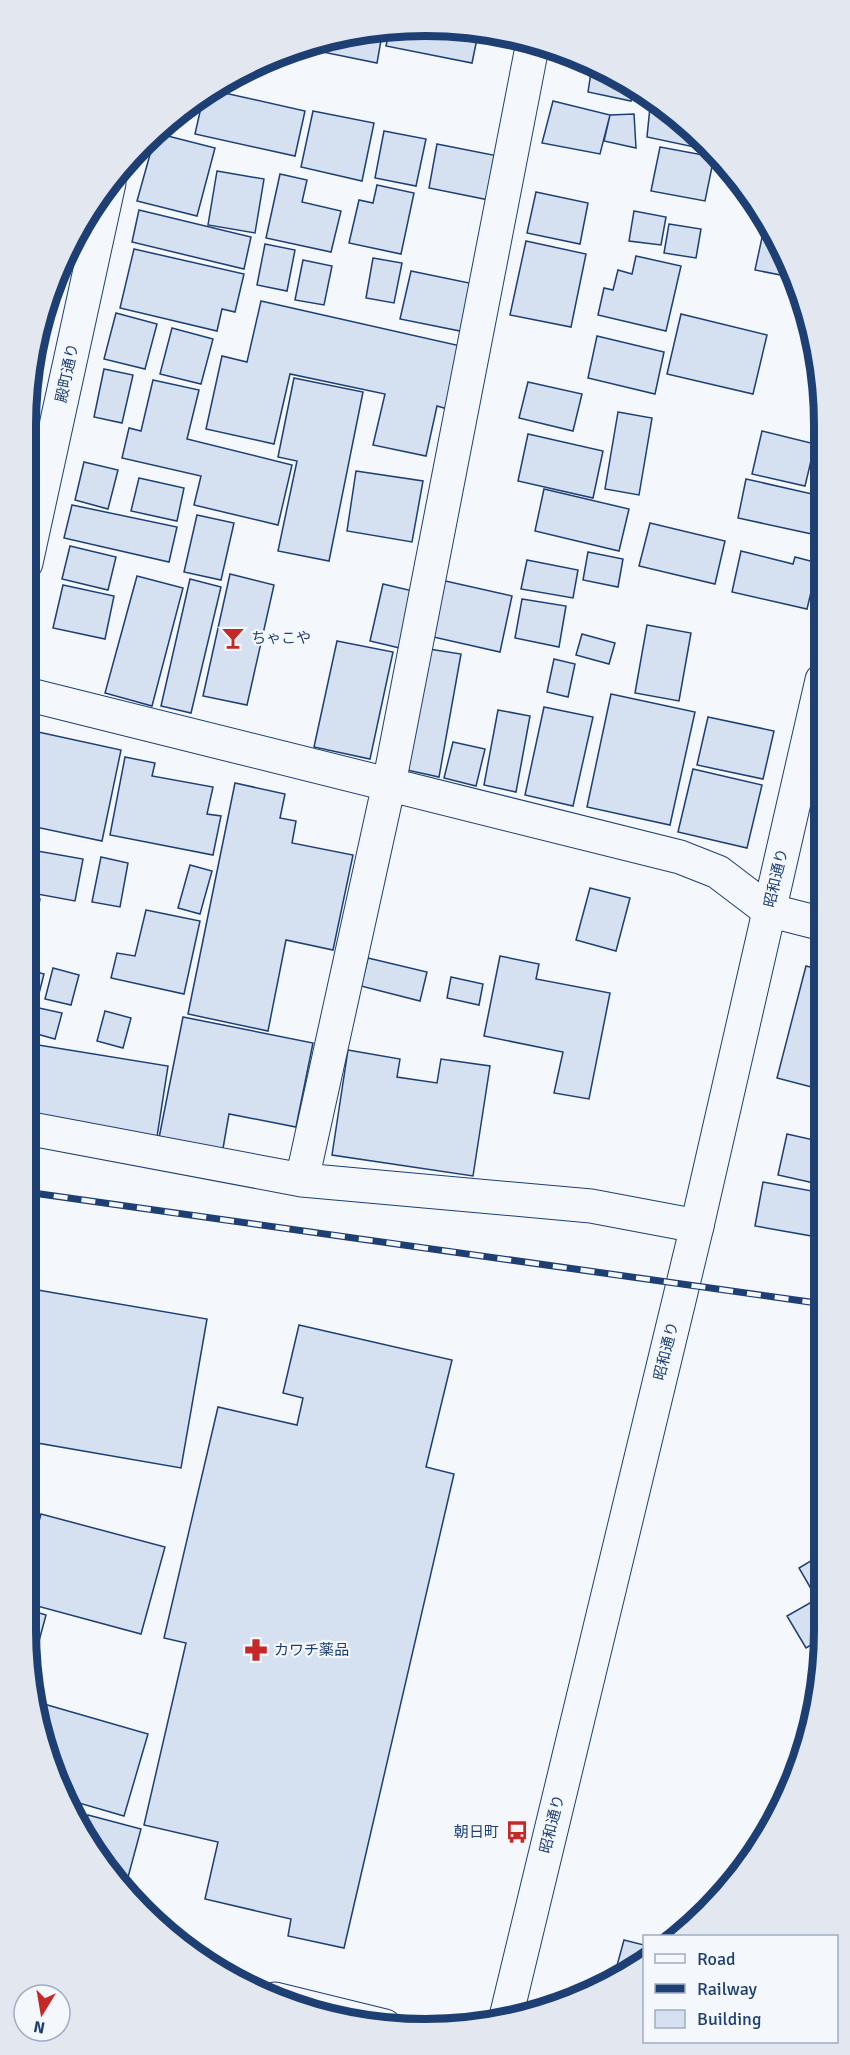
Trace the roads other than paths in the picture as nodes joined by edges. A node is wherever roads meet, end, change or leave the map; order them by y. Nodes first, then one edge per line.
1 (531, 51) edge
2 (104, 206) edge
3 (36, 517) edge
4 (36, 696) edge
5 (814, 714) edge
6 (389, 784) junction
7 (768, 910) junction
8 (814, 922) edge
9 (36, 1130) edge
10 (302, 1180) junction
11 (697, 1226) junction
12 (508, 2010) edge

1 - 6 street
2 - 3 street, 殿町通り
4 - 6 street
5 - 7 street, 昭和通り
6 - 7 street
6 - 10 street
7 - 8 street
7 - 11 street, 昭和通り
9 - 10 street
10 - 11 street
11 - 12 street, 昭和通り

